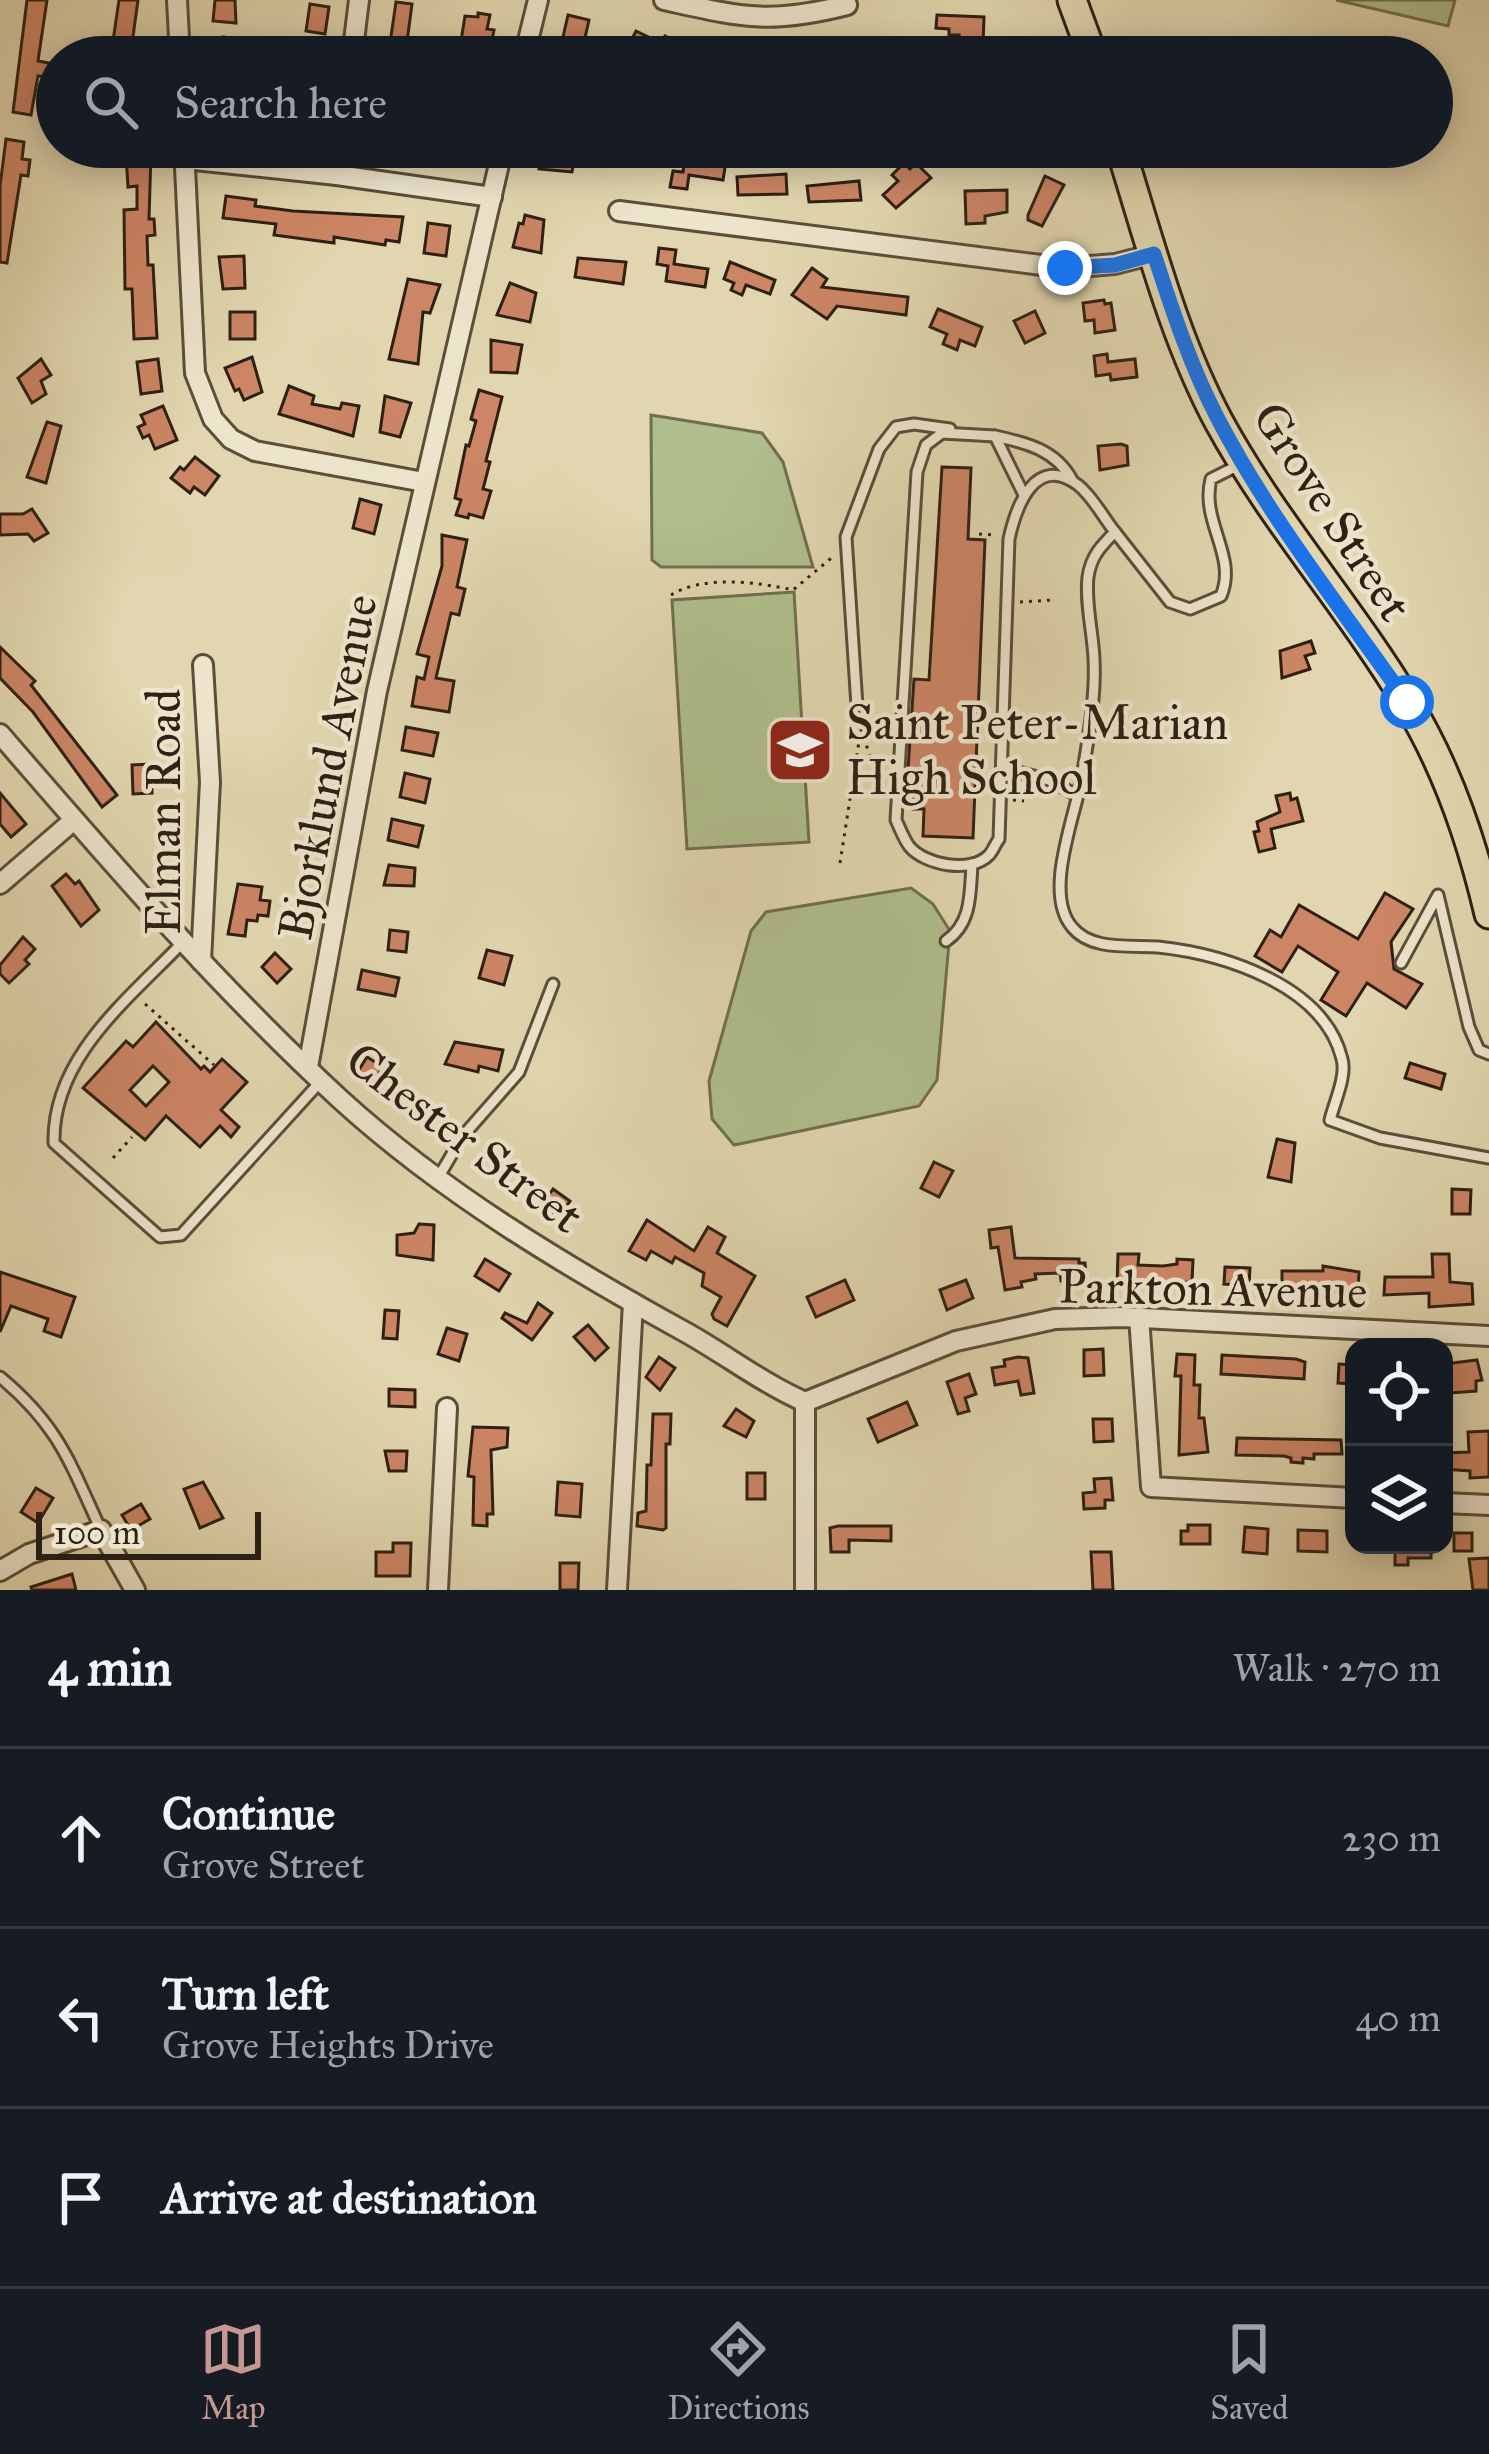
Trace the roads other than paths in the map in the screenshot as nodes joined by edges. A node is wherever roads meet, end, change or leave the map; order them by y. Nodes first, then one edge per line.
1 (177, 0) edge
2 (359, 0) edge
3 (538, 0) edge
4 (664, 0) edge
5 (1072, 0) edge
6 (847, 5) dead end
7 (752, 9) edge
8 (179, 36) edge
9 (355, 36) edge
10 (529, 36) edge
11 (1085, 36) edge
12 (186, 168) edge
13 (289, 168) edge
14 (338, 168) edge
15 (498, 168) edge
16 (1127, 168) edge
17 (337, 175) junction
18 (492, 197) junction
19 (619, 211) dead end
20 (1154, 254) junction
21 (961, 431) junction
22 (995, 436) junction
23 (1244, 464) junction
24 (1072, 481) junction
25 (424, 482) junction
26 (1023, 493) junction
27 (1115, 532) junction
28 (202, 665) dead end
29 (857, 706) road end
30 (0, 734) edge
31 (1002, 768) junction
32 (1076, 794) junction
33 (74, 820) junction
34 (972, 864) junction
35 (0, 884) edge
36 (1489, 914) edge
37 (946, 941) dead end
38 (183, 942) junction
39 (201, 961) junction
40 (1401, 963) dead end
41 (554, 984) dead end
42 (1489, 1054) edge
43 (315, 1074) junction
44 (1489, 1158) edge
45 (438, 1178) junction
46 (633, 1304) junction
47 (1139, 1318) junction
48 (1489, 1336) edge
49 (0, 1377) edge
50 (805, 1402) junction
51 (447, 1408) dead end
52 (1345, 1498) edge
53 (1453, 1503) edge
54 (1489, 1505) edge
55 (101, 1530) junction
56 (0, 1571) edge
57 (135, 1590) edge
58 (438, 1590) edge
59 (616, 1590) edge
60 (805, 1590) edge

1 - 8 street
2 - 9 street
3 - 10 street
4 - 7 street
5 - 11 main road
6 - 7 street
12 - 25 street
13 - 17 street
14 - 17 street
15 - 18 street, Bjorklund Avenue
16 - 20 main road, Grove Street
17 - 18 street
18 - 25 street, Bjorklund Avenue
19 - 20 street
20 - 23 main road, Grove Street
21 - 22 lane
21 - 29 lane
21 - 34 lane
22 - 24 lane
22 - 26 lane
23 - 27 lane
23 - 36 main road, Grove Street
24 - 26 lane
24 - 27 lane
25 - 43 street, Bjorklund Avenue
26 - 31 lane
27 - 32 lane
28 - 39 street, Elman Road
30 - 33 street, Chester Street
31 - 32 lane
31 - 34 lane
32 - 44 lane
33 - 35 street
33 - 38 street, Chester Street
34 - 37 lane
38 - 39 street, Chester Street
38 - 43 lane
39 - 43 street, Chester Street
40 - 42 lane
41 - 45 lane
43 - 45 street, Chester Street
45 - 46 street, Chester Street
46 - 50 street, Chester Street
46 - 59 street
47 - 48 street, Parkton Avenue
47 - 50 street, Parkton Avenue
47 - 52 street
49 - 55 lane
50 - 60 street
51 - 58 street
53 - 54 street
55 - 56 street
55 - 57 street

